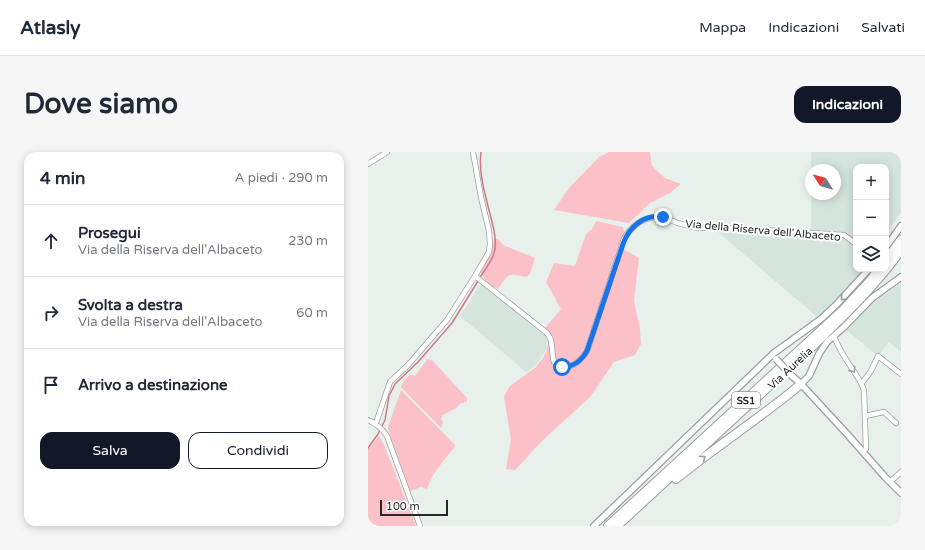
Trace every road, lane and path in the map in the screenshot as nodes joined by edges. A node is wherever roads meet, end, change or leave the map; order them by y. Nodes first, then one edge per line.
1 (385, 152) edge
2 (473, 152) edge
3 (368, 164) edge
4 (901, 226) edge
5 (901, 240) edge
6 (853, 242) edge
7 (889, 243) edge
8 (901, 250) edge
9 (889, 256) edge
10 (866, 272) edge
11 (877, 272) edge
12 (901, 277) edge
13 (478, 279) junction
14 (834, 336) junction
15 (774, 357) junction
16 (901, 374) edge
17 (862, 383) junction
18 (801, 384) junction
19 (865, 416) junction
20 (368, 420) edge
21 (896, 423) dead end
22 (377, 424) junction
23 (863, 452) junction
24 (901, 472) edge
25 (890, 482) junction
26 (901, 493) edge
27 (638, 507) junction
28 (420, 526) edge
29 (594, 526) edge
30 (608, 526) edge
31 (617, 526) edge

1 - 3 street
2 - 13 street
4 - 7 street
5 - 9 highway
6 - 13 street, Via della Riserva dell'Albaceto
8 - 27 highway, Via Aurelia / SS1
10 -> 15 street, Via Aurelia
11 - 30 highway, Via Aurelia / SS1
12 - 14 street, Via Aurelia
13 - 22 street
14 -> 17 street
14 - 18 street, Via Aurelia
15 - 18 street, bridge
15 - 29 street, Via Aurelia
16 - 17 street
17 - 19 street
18 - 23 street
27 -> 18 highway
19 - 21 street
19 - 23 street
20 - 22 street
22 - 28 street
23 - 25 street
24 - 25 street
25 - 26 street
27 - 31 highway, Via Aurelia / SS1

